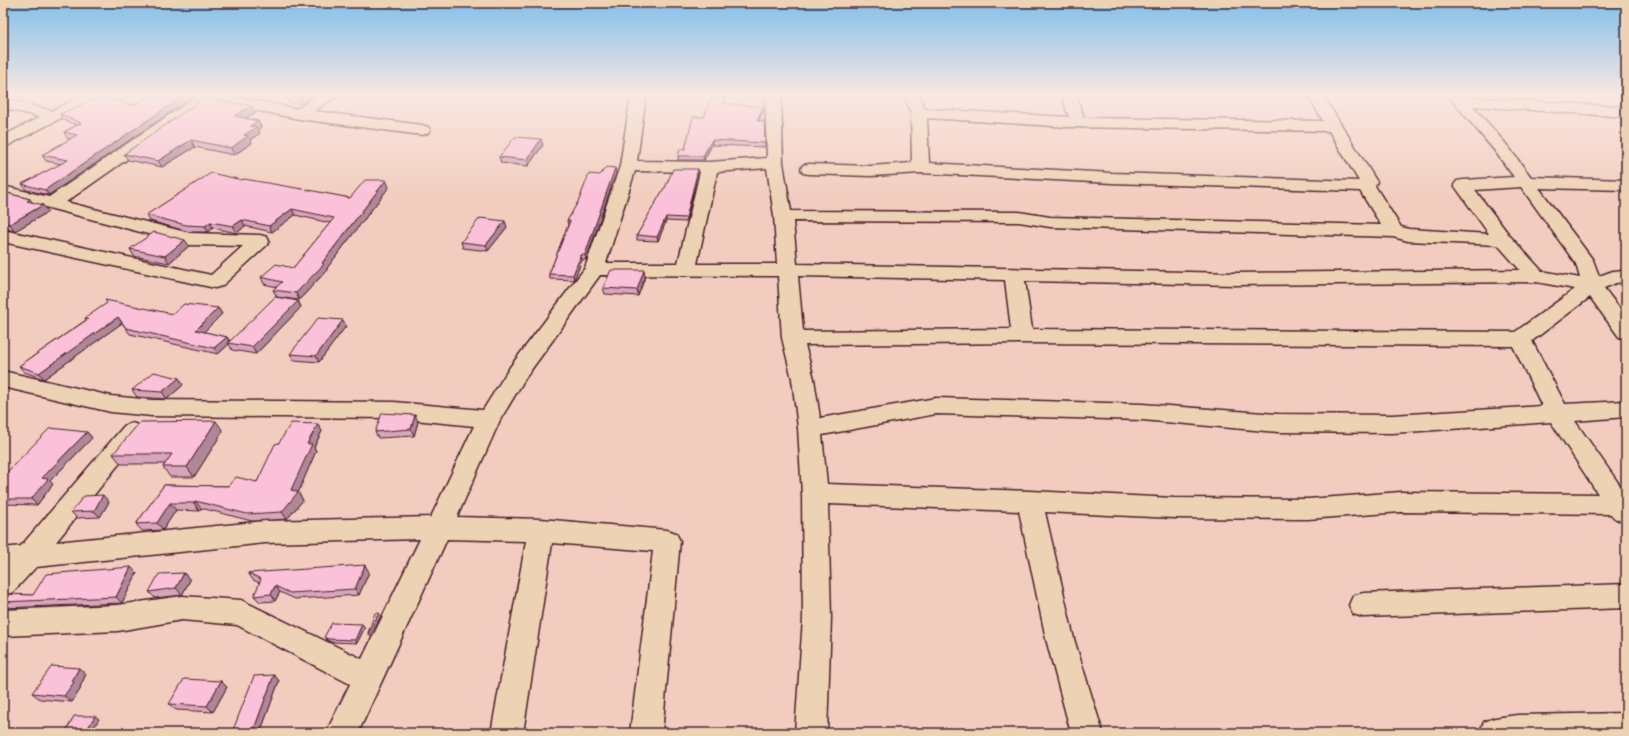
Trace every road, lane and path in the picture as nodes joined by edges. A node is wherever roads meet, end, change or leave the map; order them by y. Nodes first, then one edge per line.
1 (30, 128) edge
2 (160, 128) edge
3 (409, 128) edge
4 (634, 128) edge
5 (774, 128) edge
6 (920, 128) edge
7 (1335, 128) edge
8 (1484, 128) edge
9 (422, 130) dead end
10 (3, 142) edge
11 (775, 163) junction
12 (628, 166) junction
13 (709, 167) junction
14 (921, 168) junction
15 (809, 169) dead end
16 (1524, 182) junction
17 (1626, 185) edge
18 (1366, 186) junction
19 (3, 191) edge
20 (52, 203) junction
21 (783, 216) junction
22 (1394, 232) junction
23 (3, 236) edge
24 (1503, 240) junction
25 (594, 269) junction
26 (686, 269) junction
27 (786, 270) junction
28 (1014, 274) junction
29 (1536, 276) junction
30 (1626, 276) edge
31 (1592, 286) junction
32 (1626, 332) edge
33 (1023, 336) junction
34 (793, 338) junction
35 (1520, 339) junction
36 (3, 379) edge
37 (152, 408) junction
38 (1626, 409) edge
39 (1558, 414) junction
40 (489, 419) junction
41 (810, 428) junction
42 (815, 494) junction
43 (1030, 501) junction
44 (1623, 507) edge
45 (439, 528) junction
46 (541, 530) junction
47 (15, 558) edge
48 (3, 584) edge
49 (1626, 596) edge
50 (1363, 605) dead end
51 (3, 623) edge
52 (368, 678) junction
53 (1626, 728) edge
54 (342, 733) edge
55 (507, 733) edge
56 (646, 733) edge
57 (811, 733) edge
58 (1086, 733) edge
59 (1495, 733) edge

1 - 10 street
2 - 20 street
3 - 9 street
4 - 12 street
5 - 11 street
6 - 14 street
7 - 18 street
8 - 16 street
11 - 13 street
11 - 21 street
12 - 13 street
12 - 25 street
13 - 26 street
14 - 15 street
14 - 18 street
16 - 17 street
16 - 24 street
16 - 31 street
18 - 22 street
19 - 20 street
20 - 23 street
21 - 22 street
21 - 27 street
22 - 24 street
24 - 29 street
25 - 26 street
25 - 40 street
26 - 27 street
27 - 28 street
27 - 34 street
28 - 29 street
28 - 33 street
29 - 31 street
30 - 31 street
31 - 32 street
31 - 35 street
33 - 34 street
33 - 35 street
34 - 41 street
35 - 39 street
36 - 37 street
37 - 40 street
37 - 47 street
38 - 39 street
39 - 41 street
39 - 44 street
40 - 45 street
41 - 42 street
42 - 43 street
42 - 57 street
43 - 44 street
43 - 58 street
45 - 46 street
45 - 47 street
45 - 52 street
46 - 55 street
46 - 56 street
47 - 48 street
49 - 50 street
51 - 52 street
52 - 54 street
53 - 59 street

